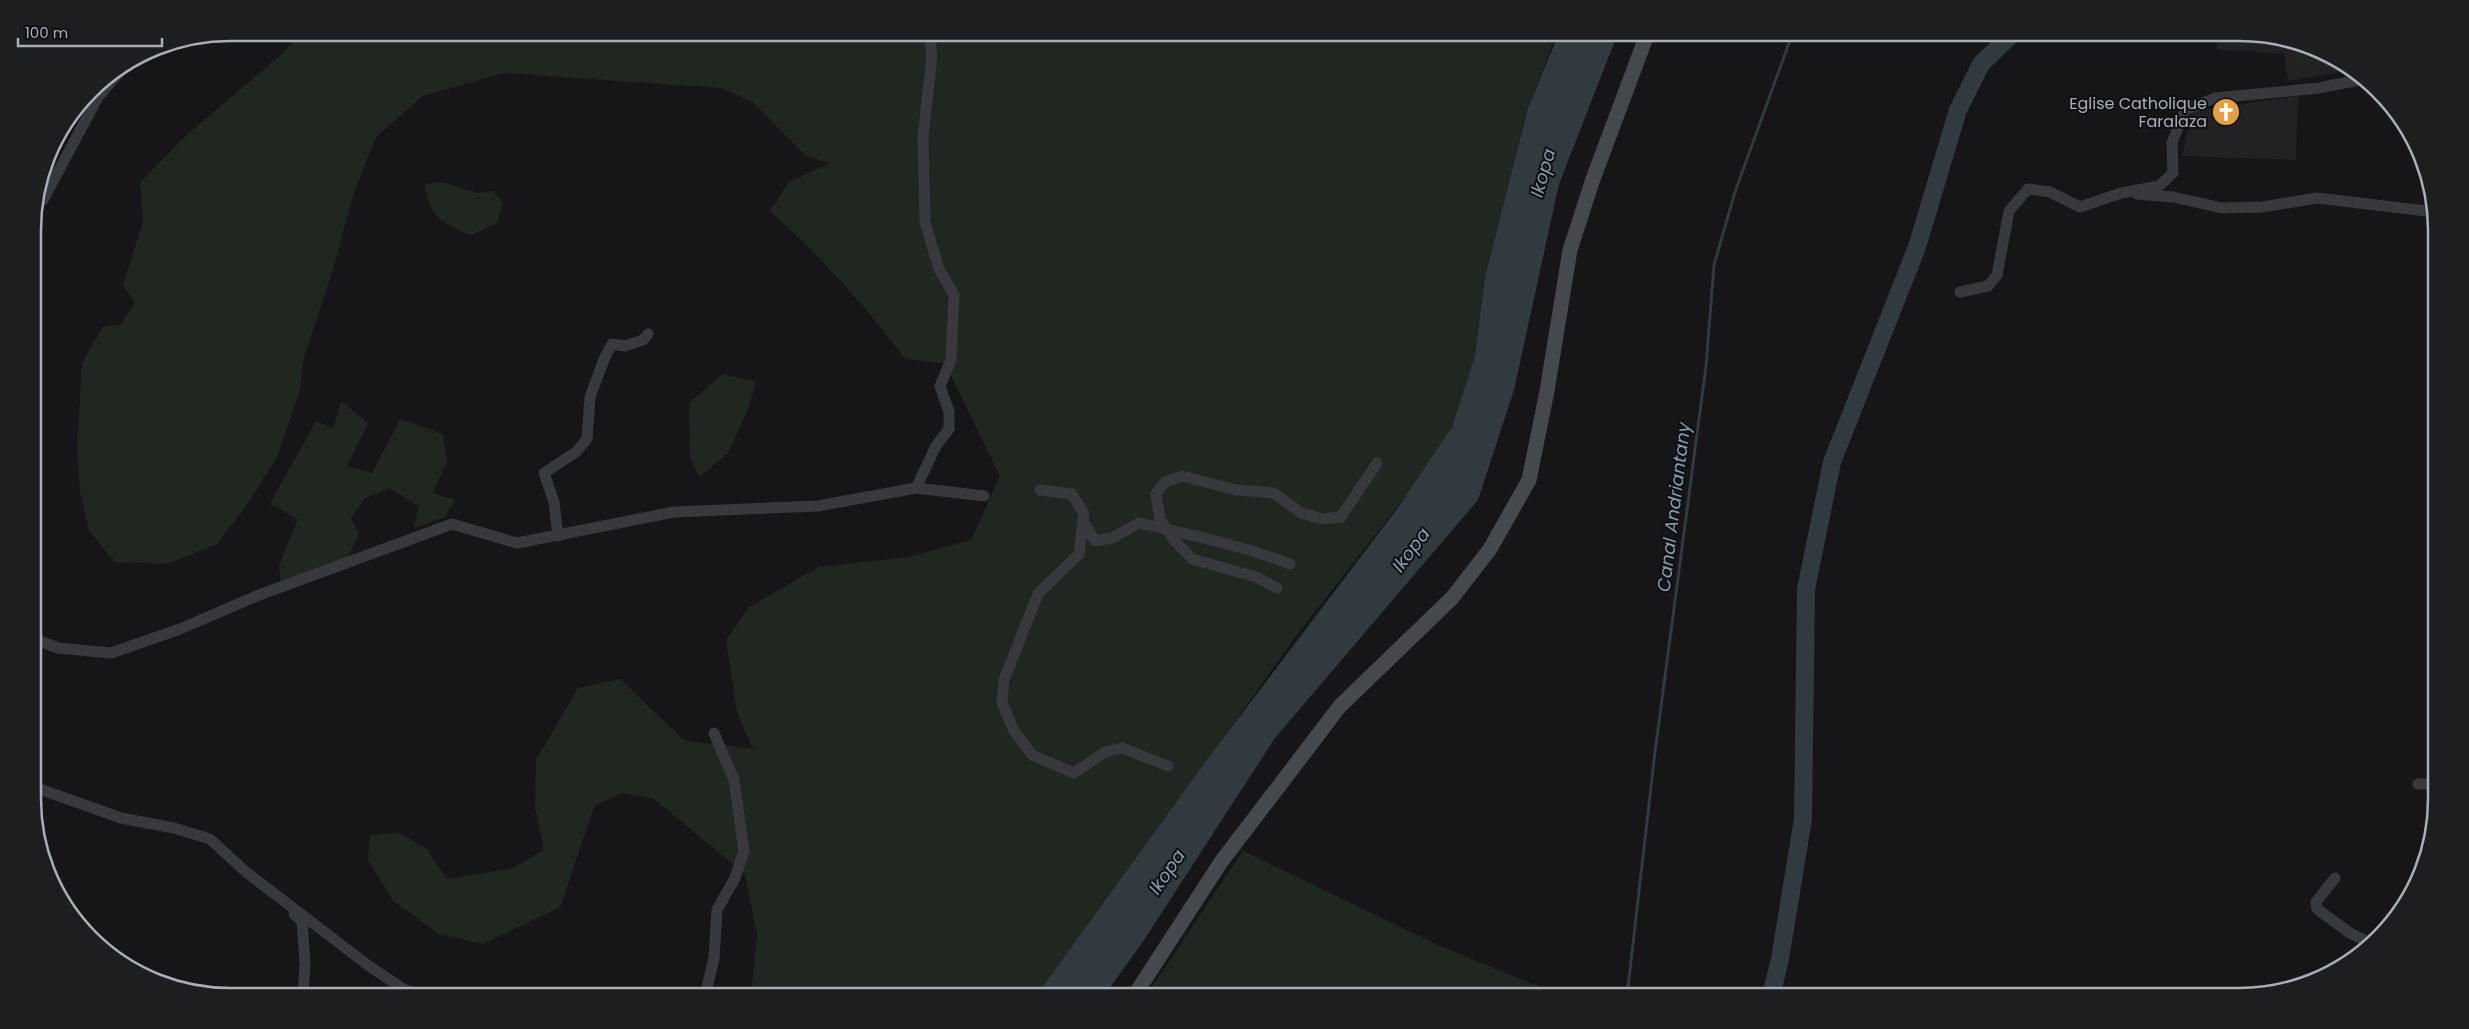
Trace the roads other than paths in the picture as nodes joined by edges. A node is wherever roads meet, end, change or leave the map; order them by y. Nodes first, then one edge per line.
1 (930, 41) edge
2 (1645, 41) edge
3 (2355, 81) edge
4 (104, 90) edge
5 (2121, 193) junction
6 (44, 197) edge
7 (2426, 211) edge
8 (1960, 292) dead end
9 (648, 334) dead end
10 (1377, 463) dead end
11 (916, 488) junction
12 (1040, 490) dead end
13 (984, 496) dead end
14 (1083, 521) junction
15 (1166, 529) junction
16 (558, 536) junction
17 (1290, 564) dead end
18 (1277, 588) dead end
19 (41, 642) edge
20 (714, 733) dead end
21 (1168, 766) dead end
22 (2418, 784) dead end
23 (2428, 784) edge
24 (41, 790) edge
25 (174, 828) junction
26 (2334, 878) dead end
27 (2364, 940) edge
28 (303, 988) edge
29 (402, 988) edge
30 (707, 988) edge
31 (1139, 988) edge

1 - 11 street
2 - 31 main road
3 - 5 street
4 - 6 street
5 - 7 street
5 - 8 street
9 - 16 street
10 - 15 street
11 - 13 street
11 - 16 street
12 - 14 street
14 - 15 street
14 - 21 street
15 - 17 street
15 - 18 street
16 - 19 street
20 - 30 street
22 - 23 street
24 - 25 street
25 - 28 street
25 - 29 street
26 - 27 street

